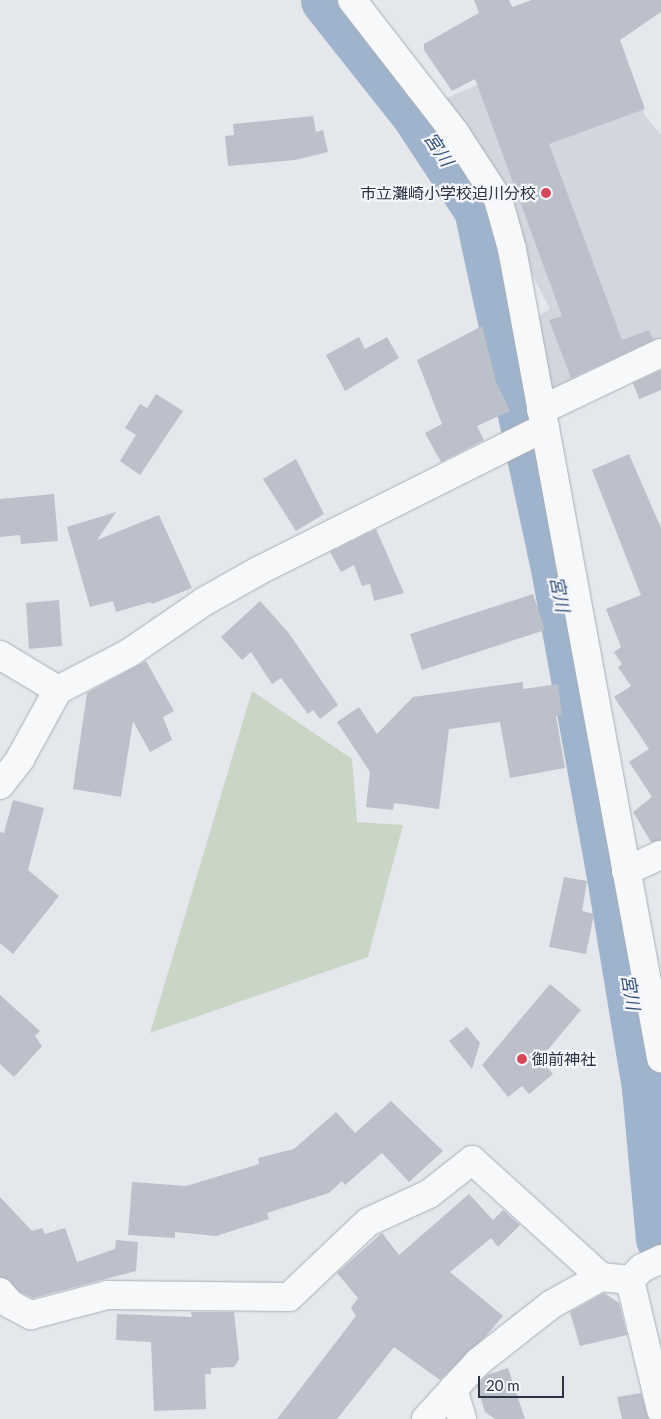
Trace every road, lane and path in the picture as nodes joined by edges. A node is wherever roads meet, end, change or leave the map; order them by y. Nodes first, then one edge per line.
1 (352, 0) edge
2 (661, 353) edge
3 (535, 426) junction
4 (0, 655) edge
5 (58, 690) junction
6 (0, 785) edge
7 (661, 854) edge
8 (626, 872) junction
9 (661, 1058) edge
10 (659, 1260) edge
11 (601, 1277) junction
12 (630, 1280) junction
13 (0, 1292) edge
14 (452, 1389) junction
15 (661, 1410) edge
16 (426, 1419) edge
17 (462, 1419) edge

1 - 3 street
2 - 3 street
3 - 5 street
3 - 8 street
4 - 5 street
5 - 6 street
7 - 8 street
8 - 9 street
10 - 12 street
11 - 12 street
11 - 13 street
11 - 14 street
12 - 15 street
14 - 16 street
14 - 17 street

